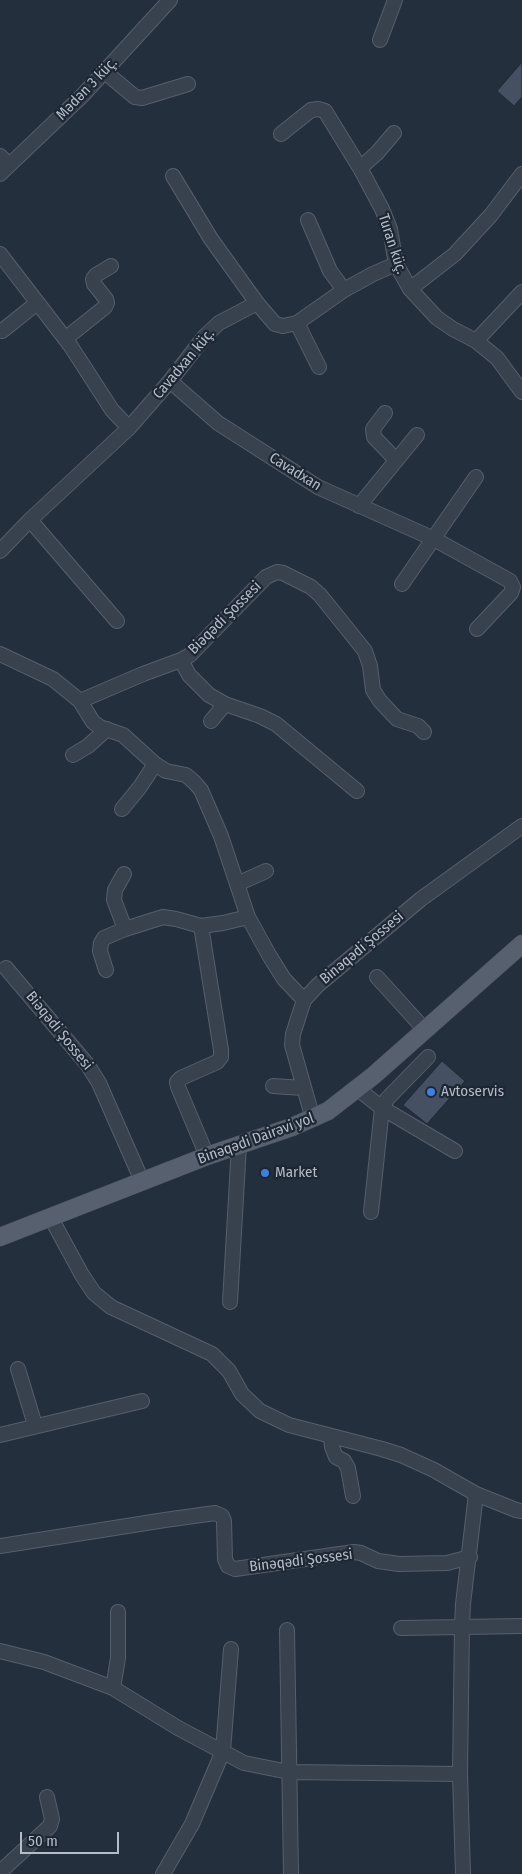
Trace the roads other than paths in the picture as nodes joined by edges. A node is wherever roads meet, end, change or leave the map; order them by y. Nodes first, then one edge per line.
1 (170, 0) edge
2 (395, 0) edge
3 (380, 40) dead end
4 (105, 72) junction
5 (188, 84) dead end
6 (394, 133) dead end
7 (281, 134) dead end
8 (3, 165) edge
9 (360, 168) junction
10 (522, 174) edge
11 (173, 176) dead end
12 (308, 220) dead end
13 (0, 254) edge
14 (396, 264) junction
15 (112, 266) dead end
16 (410, 289) junction
17 (344, 290) junction
18 (522, 292) edge
19 (36, 303) junction
20 (257, 303) junction
21 (297, 323) junction
22 (2, 331) dead end
23 (64, 339) junction
24 (476, 341) junction
25 (318, 367) dead end
26 (170, 381) junction
27 (522, 392) edge
28 (385, 414) dead end
29 (129, 428) junction
30 (416, 435) dead end
31 (396, 460) junction
32 (476, 477) dead end
33 (360, 506) junction
34 (30, 520) junction
35 (434, 539) junction
36 (0, 551) edge
37 (402, 584) dead end
38 (117, 621) dead end
39 (478, 629) dead end
40 (0, 654) edge
41 (181, 660) junction
42 (80, 701) junction
43 (225, 704) junction
44 (211, 720) dead end
45 (107, 729) junction
46 (424, 732) dead end
47 (73, 755) dead end
48 (155, 764) junction
49 (357, 792) dead end
50 (122, 809) dead end
51 (522, 826) edge
52 (266, 871) dead end
53 (124, 874) dead end
54 (237, 884) junction
55 (248, 917) junction
56 (201, 926) junction
57 (126, 929) junction
58 (522, 944) edge
59 (6, 968) dead end
60 (106, 970) dead end
61 (377, 977) dead end
62 (304, 1000) junction
63 (425, 1030) junction
64 (428, 1057) dead end
65 (273, 1086) dead end
66 (303, 1088) junction
67 (358, 1089) junction
68 (382, 1108) junction
69 (313, 1119) junction
70 (239, 1146) junction
71 (455, 1151) dead end
72 (207, 1156) junction
73 (142, 1181) junction
74 (371, 1212) dead end
75 (50, 1218) junction
76 (0, 1237) edge
77 (230, 1302) dead end
78 (18, 1369) dead end
79 (142, 1400) dead end
80 (35, 1426) junction
81 (0, 1435) edge
82 (331, 1437) junction
83 (476, 1494) junction
84 (353, 1496) dead end
85 (522, 1511) edge
86 (0, 1546) edge
87 (470, 1557) junction
88 (118, 1612) dead end
89 (462, 1626) junction
90 (522, 1626) edge
91 (401, 1628) dead end
92 (287, 1630) dead end
93 (231, 1648) dead end
94 (0, 1651) edge
95 (113, 1688) junction
96 (223, 1752) junction
97 (289, 1772) junction
98 (460, 1774) junction
99 (47, 1797) dead end
100 (0, 1872) edge
101 (163, 1874) edge
102 (291, 1874) edge
103 (463, 1874) edge

1 - 4 street, Mədən 3 küç.
2 - 3 street
4 - 5 street
4 - 8 street, Mədən 3 küç.
6 - 9 street
7 - 9 street, Turan küç.
9 - 14 street, Turan küç.
10 - 16 street
11 - 20 street
12 - 17 street
13 - 19 street
14 - 16 street, Turan küç.
14 - 17 street
15 - 23 street
16 - 24 street, Turan küç.
17 - 21 street
18 - 24 street
19 - 22 street
19 - 23 street
20 - 21 street
20 - 26 street, Cavadxan küç.
21 - 25 street
23 - 29 street
24 - 27 street, Turan küç.
26 - 29 street, Cavadxan küç.
26 - 33 street, Cavadxan
28 - 31 street
29 - 34 street, Cavadxan küç.
30 - 31 street
31 - 33 street
32 - 35 street
33 - 35 street, Cavadxan
34 - 36 street, Cavadxan küç.
34 - 38 street
35 - 37 street
35 - 39 street, Cavadxan
40 - 42 street
41 - 42 street, Biəqədi Şossesi
41 - 43 street, Biəqədi Şossesi
41 - 46 street, Biəqədi Şossesi
42 - 45 street
43 - 44 street
43 - 49 street, Biəqədi Şossesi
45 - 47 street
45 - 48 street
48 - 50 street
48 - 54 street
51 - 62 street, Binəqədi Şossesi
52 - 54 street
53 - 57 street
54 - 55 street
55 - 56 street
55 - 62 street
56 - 57 street
56 - 72 street
57 - 60 street
58 - 63 main road, Binəqədi Dairəvi yol
59 - 73 street, Biəqədi Şossesi
61 - 63 street
62 - 66 street, Binəqədi Şossesi
63 - 67 main road, Binəqədi Dairəvi yol
64 - 68 street
65 - 66 street
66 - 69 street, Binəqədi Şossesi
67 - 68 street
67 - 69 main road, Binəqədi Dairəvi yol
68 - 71 street
68 - 74 street
69 - 70 main road, Binəqədi Dairəvi yol
70 - 72 main road, Binəqədi Dairəvi yol
70 - 77 street
72 - 73 main road, Binəqədi Dairəvi yol
73 - 75 main road, Binəqədi Dairəvi yol
75 - 76 main road, Binəqədi Dairəvi yol
75 - 82 street
78 - 80 street
79 - 80 street
80 - 81 street
82 - 83 street
82 - 84 street
83 - 85 street
83 - 87 street
86 - 87 street, Binəqədi Şossesi
87 - 89 street
88 - 95 street
89 - 90 street
89 - 91 street
89 - 98 street
92 - 97 street
93 - 96 street
94 - 95 street
95 - 96 street
96 - 97 street
96 - 101 street
97 - 98 street
97 - 102 street
98 - 103 street
99 - 100 street

